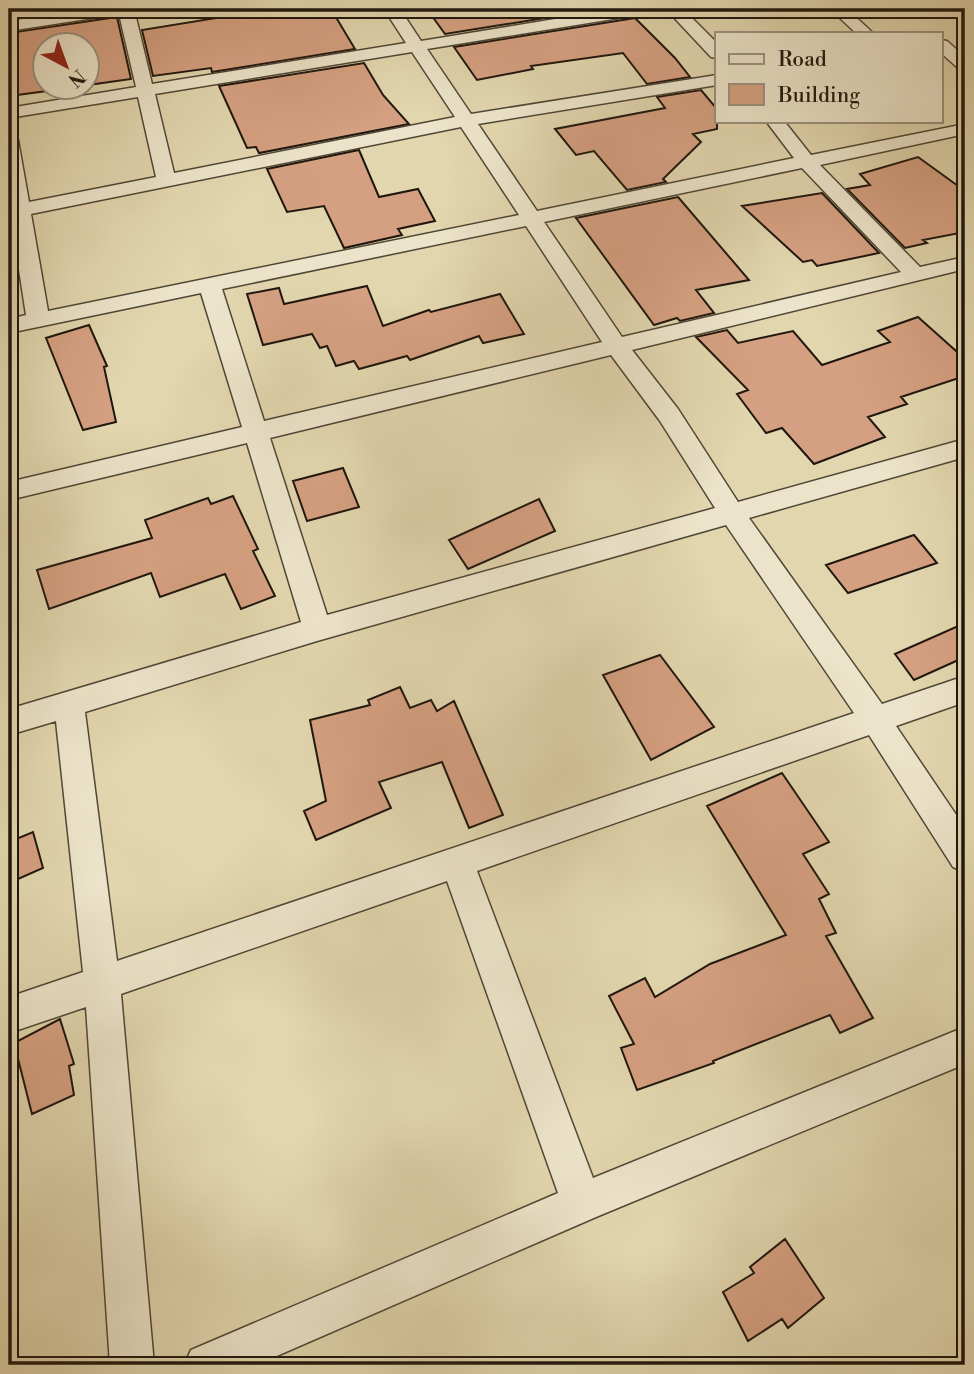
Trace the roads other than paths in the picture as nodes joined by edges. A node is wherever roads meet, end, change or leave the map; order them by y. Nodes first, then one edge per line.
1 (125, 9) edge
2 (392, 9) edge
3 (644, 9) edge
4 (674, 9) edge
5 (838, 9) edge
6 (80, 12) edge
7 (9, 26) edge
8 (864, 32) edge
9 (945, 39) edge
10 (417, 45) junction
11 (715, 51) edge
12 (965, 65) edge
13 (715, 80) edge
14 (145, 91) junction
15 (9, 113) edge
16 (468, 120) junction
17 (776, 122) edge
18 (965, 129) edge
19 (9, 140) edge
20 (805, 160) junction
21 (166, 179) junction
22 (14, 211) edge
23 (531, 219) junction
24 (965, 262) edge
25 (916, 275) junction
26 (209, 283) junction
27 (38, 320) junction
28 (9, 326) edge
29 (617, 345) junction
30 (255, 434) junction
31 (965, 449) edge
32 (9, 491) edge
33 (731, 512) junction
34 (317, 629) junction
35 (965, 689) edge
36 (69, 705) junction
37 (875, 719) junction
38 (9, 722) edge
39 (965, 856) edge
40 (458, 864) junction
41 (102, 982) junction
42 (9, 1015) edge
43 (965, 1046) edge
44 (582, 1203) junction
45 (132, 1365) edge
46 (206, 1365) edge

1 - 6 street
1 - 14 street
2 - 10 street
3 - 10 street
4 - 11 street
5 - 8 street
6 - 7 street
9 - 12 street
10 - 14 street
10 - 16 street
13 - 16 street
14 - 15 street
14 - 21 street
16 - 21 street
16 - 23 street
17 - 20 street
18 - 20 street
19 - 22 street
20 - 23 street
20 - 25 street
21 - 22 street
22 - 27 street
23 - 26 street
23 - 29 street
24 - 25 street
25 - 29 street
26 - 27 street
26 - 30 street
27 - 28 street
29 - 30 street
29 - 33 street
30 - 32 street
30 - 34 street
31 - 33 street
33 - 34 street
33 - 37 street
34 - 36 street
35 - 37 street
36 - 38 street
36 - 41 street
37 - 39 street
37 - 40 street
40 - 41 street
40 - 44 street
41 - 42 street
41 - 45 street
43 - 44 street
44 - 46 street

